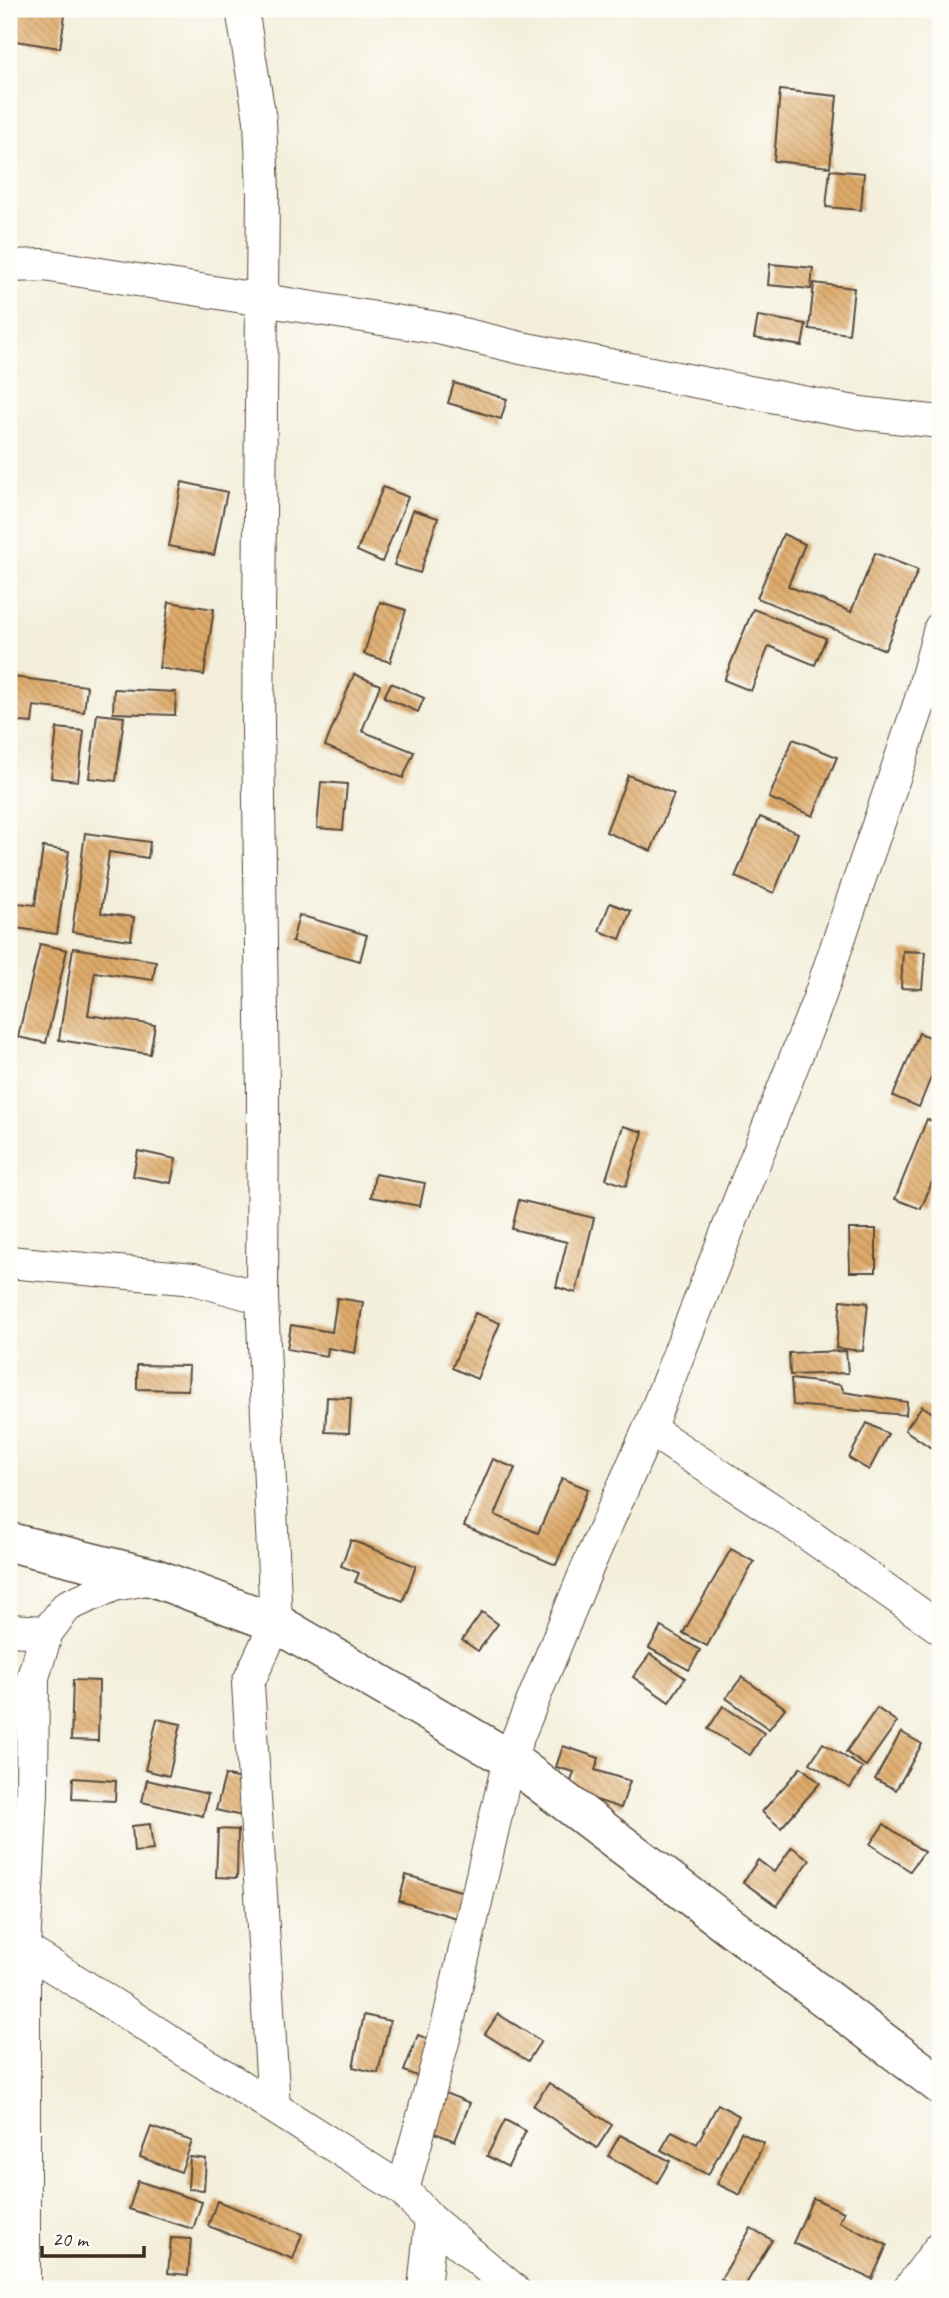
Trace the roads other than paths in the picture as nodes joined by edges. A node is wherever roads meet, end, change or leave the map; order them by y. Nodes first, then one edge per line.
1 (242, 9) edge
2 (9, 266) edge
3 (262, 300) junction
4 (940, 422) edge
5 (940, 628) edge
6 (930, 704) edge
7 (9, 1262) edge
8 (262, 1298) junction
9 (649, 1429) junction
10 (9, 1542) edge
11 (155, 1578) junction
12 (276, 1623) junction
13 (940, 1628) edge
14 (9, 1630) edge
15 (47, 1632) junction
16 (509, 1759) junction
17 (16, 1949) edge
18 (940, 2085) edge
19 (274, 2108) junction
20 (403, 2190) junction
21 (16, 2218) edge
22 (430, 2220) junction
23 (940, 2247) edge
24 (24, 2289) edge
25 (424, 2289) edge
26 (513, 2289) edge
27 (909, 2289) edge

1 - 3 street
2 - 3 street
3 - 4 street
3 - 8 street
5 - 6 street
6 - 9 street
7 - 8 street
8 - 12 street
9 - 13 street
9 - 16 street
10 - 11 street
11 - 12 street
11 - 15 street
12 - 16 street
12 - 19 street
14 - 15 street
15 - 17 street
16 - 18 street
16 - 20 street
17 - 19 street
17 - 21 street
19 - 20 street
20 - 22 street
21 - 24 street
22 - 25 street
22 - 26 street
23 - 27 street

